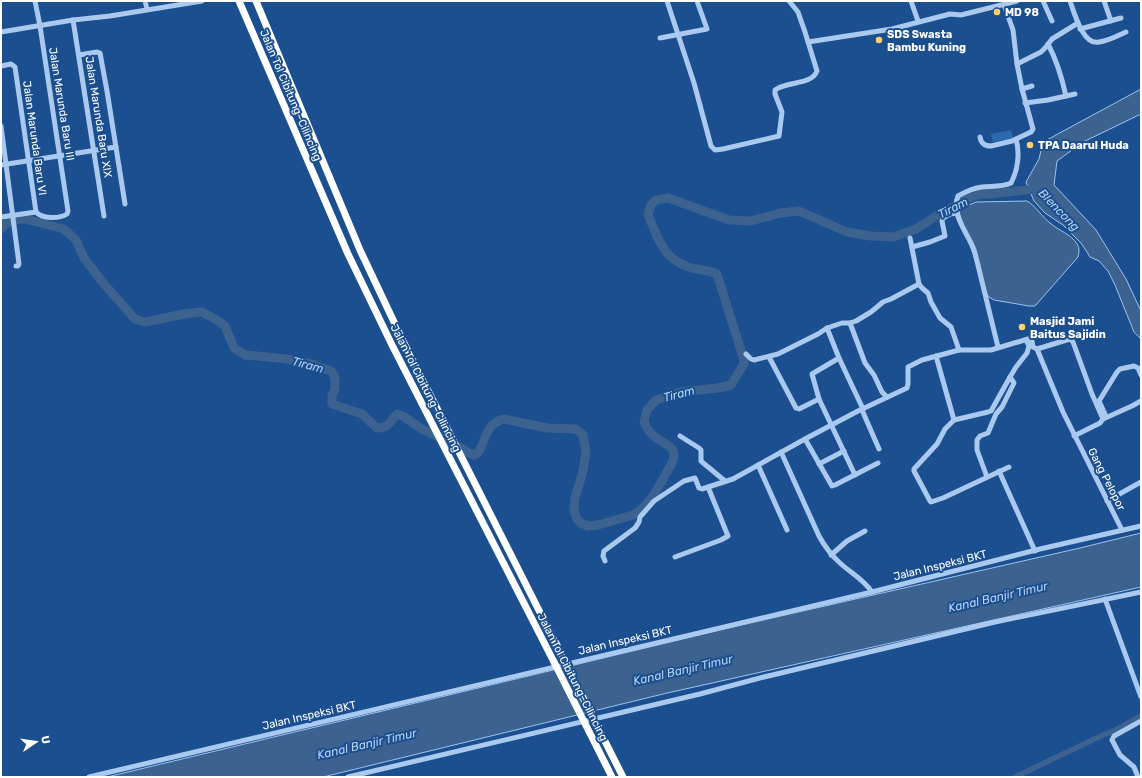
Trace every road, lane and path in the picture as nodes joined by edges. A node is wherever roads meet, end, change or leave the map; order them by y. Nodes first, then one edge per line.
1 (35, 1) edge
2 (146, 1) edge
3 (202, 1) edge
4 (239, 1) edge
5 (256, 1) edge
6 (667, 1) edge
7 (697, 1) edge
8 (789, 1) edge
9 (911, 1) edge
10 (1017, 1) edge
11 (1043, 1) edge
12 (1070, 1) edge
13 (1104, 1) edge
14 (1004, 5) junction
15 (147, 9) junction
16 (1121, 18) dead end
17 (73, 20) junction
18 (918, 21) junction
19 (1052, 21) dead end
20 (1110, 21) junction
21 (40, 26) junction
22 (1079, 26) junction
23 (1, 32) edge
24 (1126, 32) dead end
25 (677, 34) junction
26 (660, 38) dead end
27 (808, 42) junction
28 (1048, 44) junction
29 (79, 55) junction
30 (1017, 64) junction
31 (1, 66) edge
32 (1032, 86) dead end
33 (1022, 89) junction
34 (1075, 94) dead end
35 (1066, 96) junction
36 (1025, 103) junction
37 (1, 126) edge
38 (980, 137) dead end
39 (1016, 139) junction
40 (116, 147) junction
41 (94, 151) junction
42 (60, 156) junction
43 (28, 161) junction
44 (4, 165) edge
45 (125, 204) dead end
46 (36, 212) junction
47 (957, 212) junction
48 (104, 216) dead end
49 (1, 217) edge
50 (13, 217) junction
51 (910, 238) dead end
52 (912, 247) junction
53 (16, 266) dead end
54 (919, 284) junction
55 (850, 323) junction
56 (827, 328) junction
57 (1026, 340) junction
58 (998, 347) junction
59 (1037, 349) junction
60 (958, 350) junction
61 (746, 354) dead end
62 (936, 356) junction
63 (769, 357) junction
64 (839, 358) junction
65 (1141, 375) edge
66 (1010, 377) junction
67 (887, 398) junction
68 (820, 399) junction
69 (1141, 401) edge
70 (862, 409) junction
71 (1103, 418) junction
72 (954, 420) junction
73 (832, 425) junction
74 (680, 436) dead end
75 (1074, 436) junction
76 (805, 439) junction
77 (879, 449) dead end
78 (844, 451) junction
79 (781, 452) junction
80 (878, 463) dead end
81 (819, 464) junction
82 (758, 465) junction
83 (1009, 467) dead end
84 (999, 471) junction
85 (855, 475) junction
86 (987, 477) junction
87 (726, 481) junction
88 (1141, 482) edge
89 (708, 488) junction
90 (1107, 501) junction
91 (1141, 526) edge
92 (787, 530) dead end
93 (1122, 530) junction
94 (865, 531) dead end
95 (1035, 551) junction
96 (831, 555) junction
97 (675, 557) dead end
98 (605, 561) dead end
99 (872, 592) junction
100 (1141, 592) edge
101 (1105, 599) junction
102 (1141, 697) edge
103 (1141, 721) edge
104 (1141, 766) edge
105 (1134, 767) junction
106 (89, 777) edge
107 (348, 777) edge
108 (612, 777) edge
109 (623, 777) edge
110 (1138, 777) edge

1 - 21 street, Jalan Marunda Baru III
2 - 15 street
3 - 15 street
4 - 108 highway, Jalan Tol Cibitung–Cilincing, bridge
5 - 109 highway, Jalan Tol Cibitung–Cilincing, bridge
6 - 25 street
7 - 25 street
8 - 27 street
9 - 18 street
10 - 14 street
11 - 19 street
12 - 22 street
13 - 20 street
14 - 18 street
14 - 30 street
15 - 17 street
16 - 20 street
17 - 21 street
17 - 29 street, Jalan Marunda Baru XIX
18 - 27 street
20 - 22 street
21 - 23 street
21 - 42 street, Jalan Marunda Baru III
22 - 24 street
22 - 28 street
25 - 26 street
25 - 27 street
28 - 30 street
28 - 35 street
29 - 40 street
29 - 41 street, Jalan Marunda Baru XIX
30 - 33 street
31 - 43 street, Jalan Marunda Baru VI
32 - 33 street
33 - 36 street
34 - 35 street
35 - 36 street
36 - 39 street
37 - 44 street
38 - 39 street
39 - 47 street
40 - 41 street
40 - 45 street
41 - 42 street
41 - 48 street, Jalan Marunda Baru XIX
42 - 43 street
42 - 46 street, Jalan Marunda Baru III
43 - 44 street
43 - 46 street, Jalan Marunda Baru VI
44 - 50 street
46 - 50 street
47 - 52 street
47 - 58 street
49 - 50 street
50 - 53 street
51 - 52 street
52 - 54 street
54 - 55 street
54 - 60 street
55 - 56 street
55 - 67 street
56 - 63 street
56 - 64 street
57 - 58 street
57 - 59 street
57 - 66 street
58 - 60 street
59 - 71 street
59 - 75 street, Gang Pelopor
60 - 62 street
61 - 63 street
62 - 67 street
62 - 72 street
63 - 68 street
64 - 68 street
64 - 70 street
65 - 71 street
66 - 72 street
66 - 86 street
67 - 70 street
68 - 73 street
69 - 71 street
70 - 73 street
70 - 77 street
71 - 75 street
72 - 86 street
73 - 76 street
73 - 78 street
74 - 87 street
75 - 90 street, Gang Pelopor
76 - 79 street
76 - 81 street
78 - 81 street
78 - 85 street
79 - 82 street
79 - 96 street
80 - 85 street
81 - 85 street
82 - 87 street
82 - 92 street
83 - 84 street
84 - 86 street
84 - 95 street
87 - 89 street
88 - 90 street
89 - 97 street
89 - 98 street
90 - 93 street, Gang Pelopor
91 - 93 street, Jalan Inspeksi BKT
93 - 95 street, Jalan Inspeksi BKT
94 - 96 street
95 - 99 street, Jalan Inspeksi BKT
96 - 99 street
99 - 106 street, Jalan Inspeksi BKT
100 - 101 street
101 - 102 street
101 - 107 street
103 - 105 street
104 - 105 street
105 - 110 street

